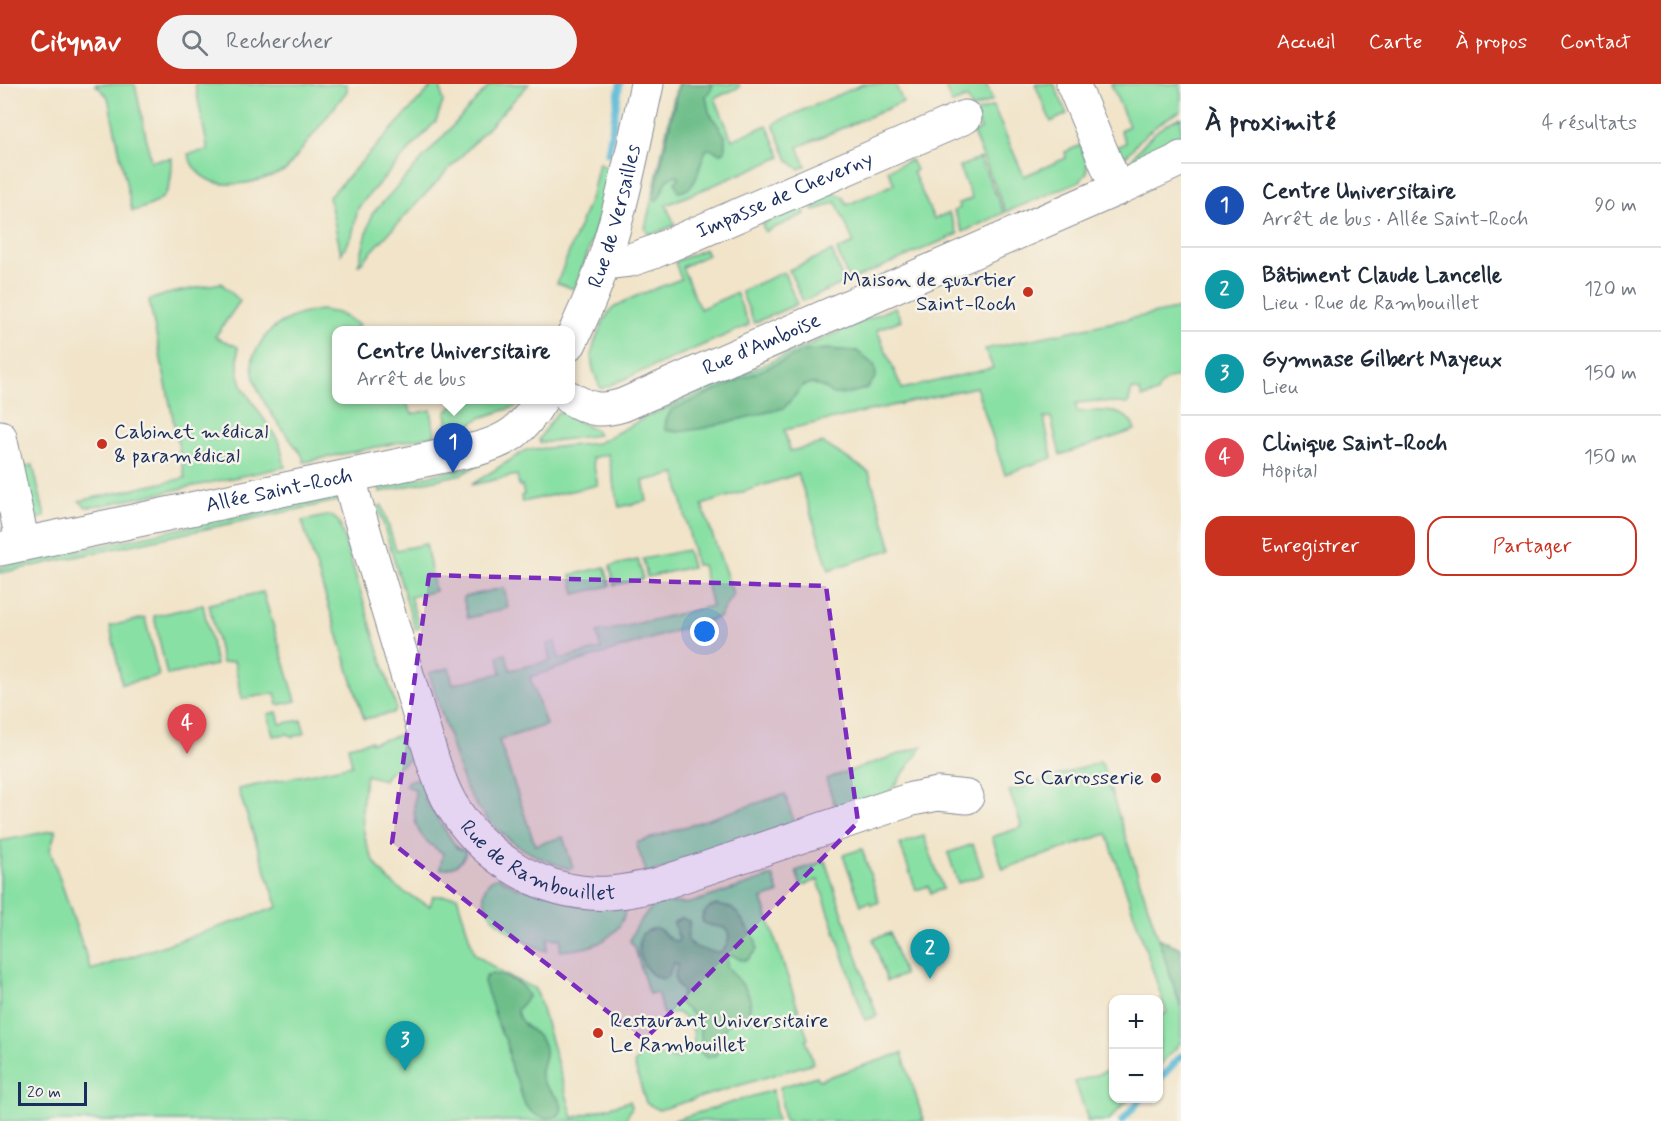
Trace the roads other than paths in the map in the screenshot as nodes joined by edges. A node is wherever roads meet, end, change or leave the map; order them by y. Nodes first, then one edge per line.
1 (647, 84) edge
2 (1073, 84) edge
3 (965, 117) dead end
4 (1181, 158) edge
5 (1117, 189) junction
6 (603, 262) junction
7 (575, 332) edge
8 (575, 401) edge
9 (537, 404) edge
10 (0, 437) edge
11 (349, 476) junction
12 (11, 546) edge
13 (967, 797) dead end

1 - 6 street, Rue de Versailles
2 - 5 street
3 - 6 street, Impasse de Cheverny
4 - 5 street, Rue d'Amboise
5 - 8 street, Rue d'Amboise
6 - 7 street, Rue de Versailles
9 - 11 street, Allée Saint-Roch
10 - 12 street
11 - 12 street, Allée Saint-Roch
11 - 13 street, Rue de Rambouillet

